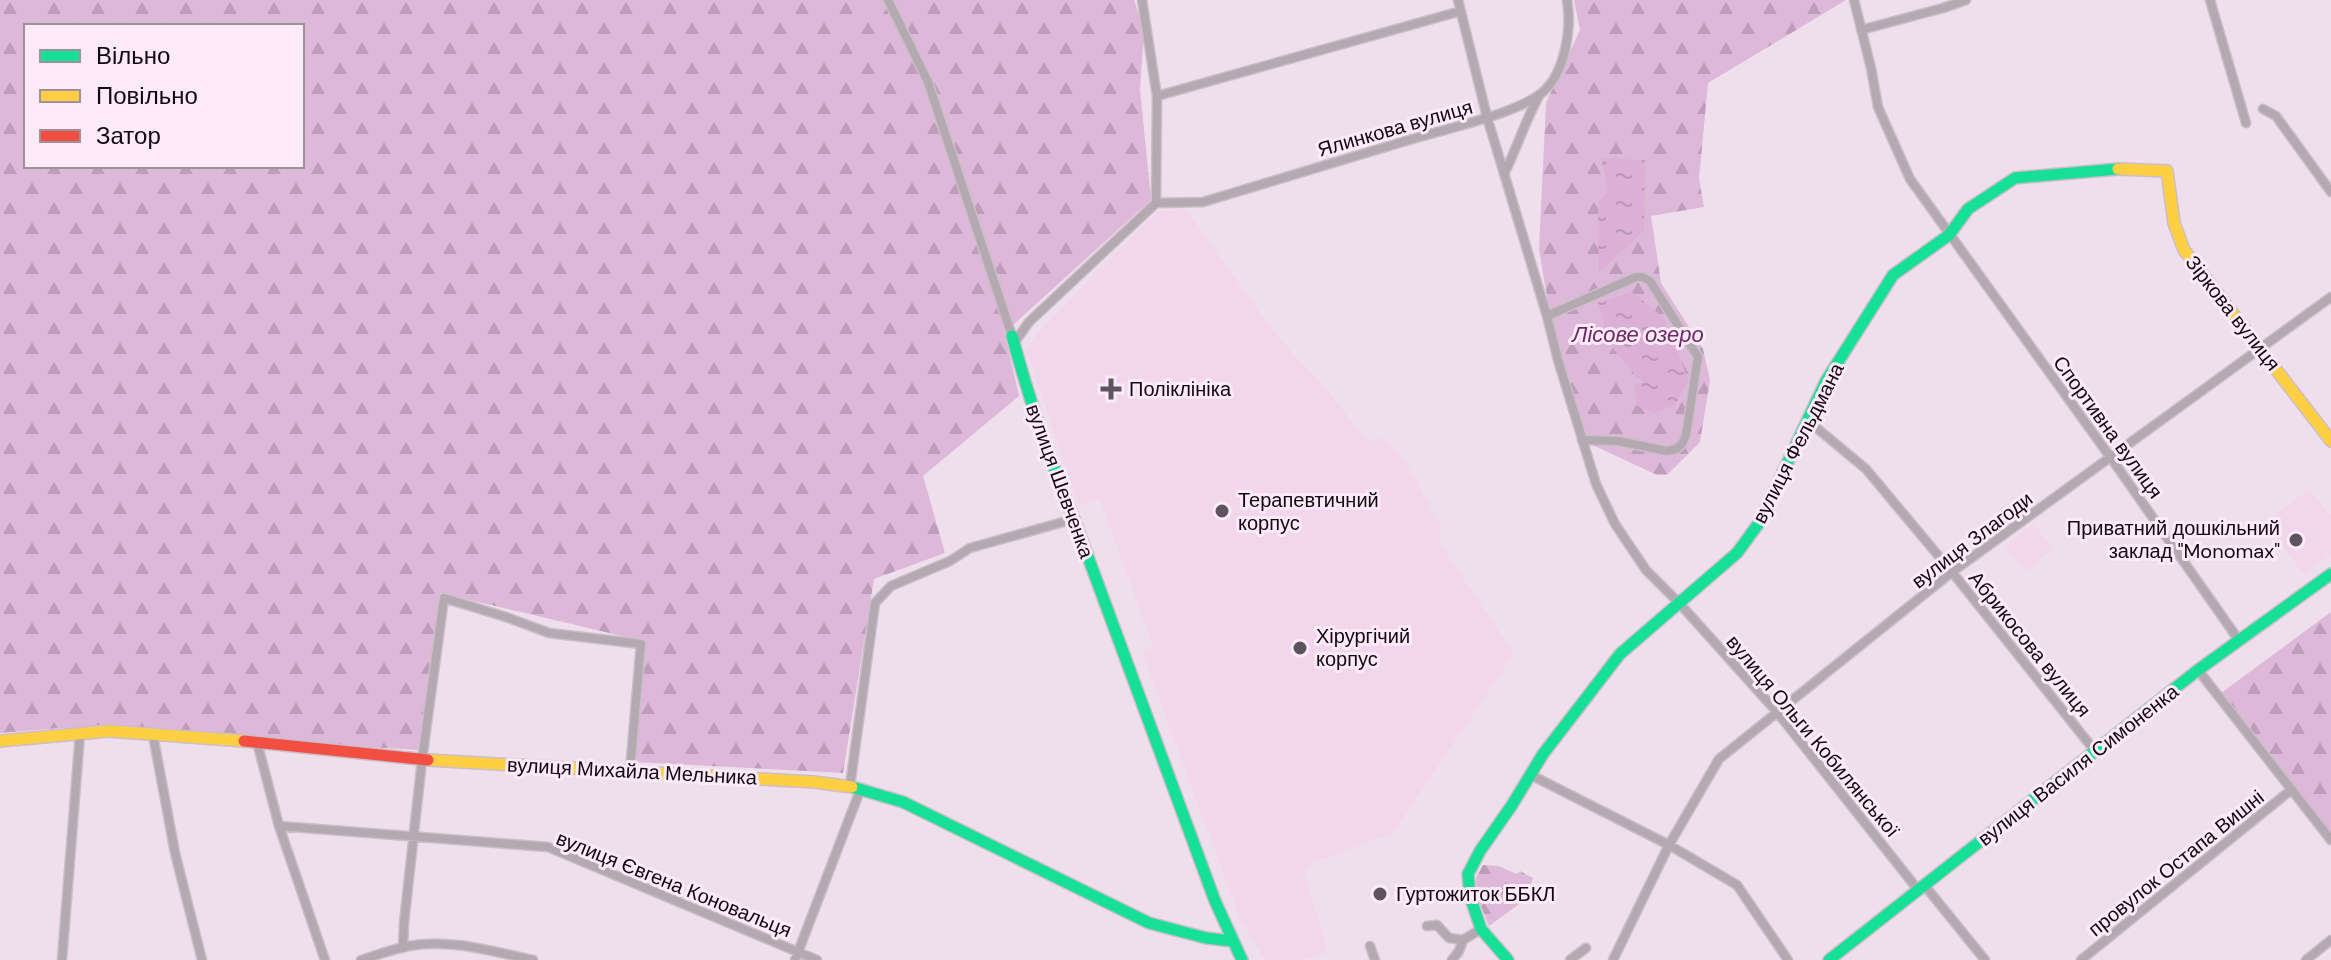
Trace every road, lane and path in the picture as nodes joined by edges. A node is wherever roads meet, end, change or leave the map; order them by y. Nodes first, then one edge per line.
1 (888, 0) edge
2 (1153, 0) edge
3 (1458, 0) edge
4 (1567, 0) edge
5 (1854, 0) edge
6 (1966, 0) edge
7 (2210, 0) edge
8 (1143, 2) edge
9 (1461, 11) junction
10 (1861, 30) junction
11 (1540, 94) junction
12 (1157, 96) junction
13 (2263, 109) dead end
14 (1487, 117) junction
15 (2246, 123) dead end
16 (1504, 175) junction
17 (2331, 192) edge
18 (1156, 203) junction
19 (1949, 235) junction
20 (2331, 297) edge
21 (1547, 316) junction
22 (1013, 340) junction
23 (2261, 348) junction
24 (1807, 420) junction
25 (1582, 440) junction
26 (2331, 441) edge
27 (2111, 458) junction
28 (1074, 519) junction
29 (1952, 572) junction
30 (2331, 574) edge
31 (1680, 604) junction
32 (2238, 639) junction
33 (2198, 670) junction
34 (1777, 712) junction
35 (80, 734) junction
36 (153, 735) junction
37 (0, 741) edge
38 (257, 742) junction
39 (2095, 751) junction
40 (422, 760) junction
41 (630, 771) junction
42 (1531, 775) junction
43 (856, 787) junction
44 (2291, 790) junction
45 (279, 826) junction
46 (413, 837) junction
47 (2331, 840) edge
48 (1669, 845) junction
49 (1922, 888) junction
50 (1427, 926) dead end
51 (1481, 929) junction
52 (1463, 940) junction
53 (2331, 940) edge
54 (1232, 941) junction
55 (1370, 946) dead end
56 (403, 948) junction
57 (1586, 948) dead end
58 (797, 956) edge
59 (62, 960) edge
60 (202, 960) edge
61 (325, 960) edge
62 (361, 960) edge
63 (533, 960) edge
64 (817, 960) edge
65 (1242, 960) edge
66 (1375, 960) edge
67 (1452, 960) edge
68 (1508, 960) edge
69 (1570, 960) edge
70 (1613, 960) edge
71 (1788, 960) edge
72 (1829, 960) edge
73 (1985, 960) edge
74 (2081, 960) edge
75 (2306, 960) edge

1 - 22 street, вулиця Шевченка
2 - 8 street
3 - 9 street, вулиця Ольги Кобилянської
4 - 11 street
5 - 10 street, Спортивна вулиця
6 - 10 street
7 - 15 street
8 - 12 street
9 - 12 street
9 - 14 street, вулиця Ольги Кобилянської
10 - 19 street, Спортивна вулиця
11 - 14 street, Ялинкова вулиця
11 - 16 street
12 - 18 street
13 - 17 street
14 - 16 street, вулиця Ольги Кобилянської
14 - 18 street, Ялинкова вулиця
16 - 21 street, вулиця Ольги Кобилянської
18 - 22 street
19 - 23 street, Зіркова вулиця
19 - 24 street, вулиця Фельдмана
19 - 27 street, Спортивна вулиця
20 - 23 street, вулиця Злагоди
21 - 25 street, вулиця Ольги Кобилянської
21 - 25 street
22 - 28 street, вулиця Шевченка
23 - 26 street, Зіркова вулиця
23 - 27 street, вулиця Злагоди
24 - 29 street, Абрикосова вулиця
24 - 31 street, вулиця Фельдмана
25 - 31 street, вулиця Ольги Кобилянської
27 - 29 street, вулиця Злагоди
27 - 32 street, Спортивна вулиця
28 - 43 street
28 - 54 street, вулиця Шевченка
29 - 34 street, вулиця Злагоди
29 - 39 street, Абрикосова вулиця
30 - 32 street, вулиця Василя Симоненка
31 - 34 street, вулиця Ольги Кобилянської
31 - 42 street, вулиця Фельдмана
32 - 33 street, вулиця Василя Симоненка
33 - 39 street, вулиця Василя Симоненка
33 - 44 street
34 - 48 street, вулиця Злагоди
34 - 49 street, вулиця Ольги Кобилянської
35 - 36 street, вулиця Михайла Мельника
35 - 37 street, вулиця Михайла Мельника
35 - 59 street
36 - 38 street, вулиця Михайла Мельника
36 - 60 street
38 - 40 street, вулиця Михайла Мельника
38 - 45 street
39 - 49 street, вулиця Василя Симоненка
40 - 41 street, вулиця Михайла Мельника
40 - 41 street
40 - 46 street
41 - 43 street, вулиця Михайла Мельника
42 - 48 street
42 - 51 street, вулиця Фельдмана
43 - 54 street, вулиця Михайла Мельника
43 - 58 street
44 - 47 street
44 - 74 street, провулок Остапа Вишні
45 - 46 street, вулиця Євгена Коновальця
45 - 61 street
46 - 56 street
46 - 58 street, вулиця Євгена Коновальця
48 - 70 street, вулиця Злагоди
48 - 71 street
49 - 72 street, вулиця Василя Симоненка
49 - 73 street, вулиця Ольги Кобилянської
50 - 52 street
51 - 52 street
51 - 68 street, вулиця Фельдмана
52 - 67 street
53 - 75 street
54 - 65 street, вулиця Шевченка
55 - 66 street
56 - 62 street
56 - 63 street
57 - 69 street
58 - 64 street, вулиця Євгена Коновальця

